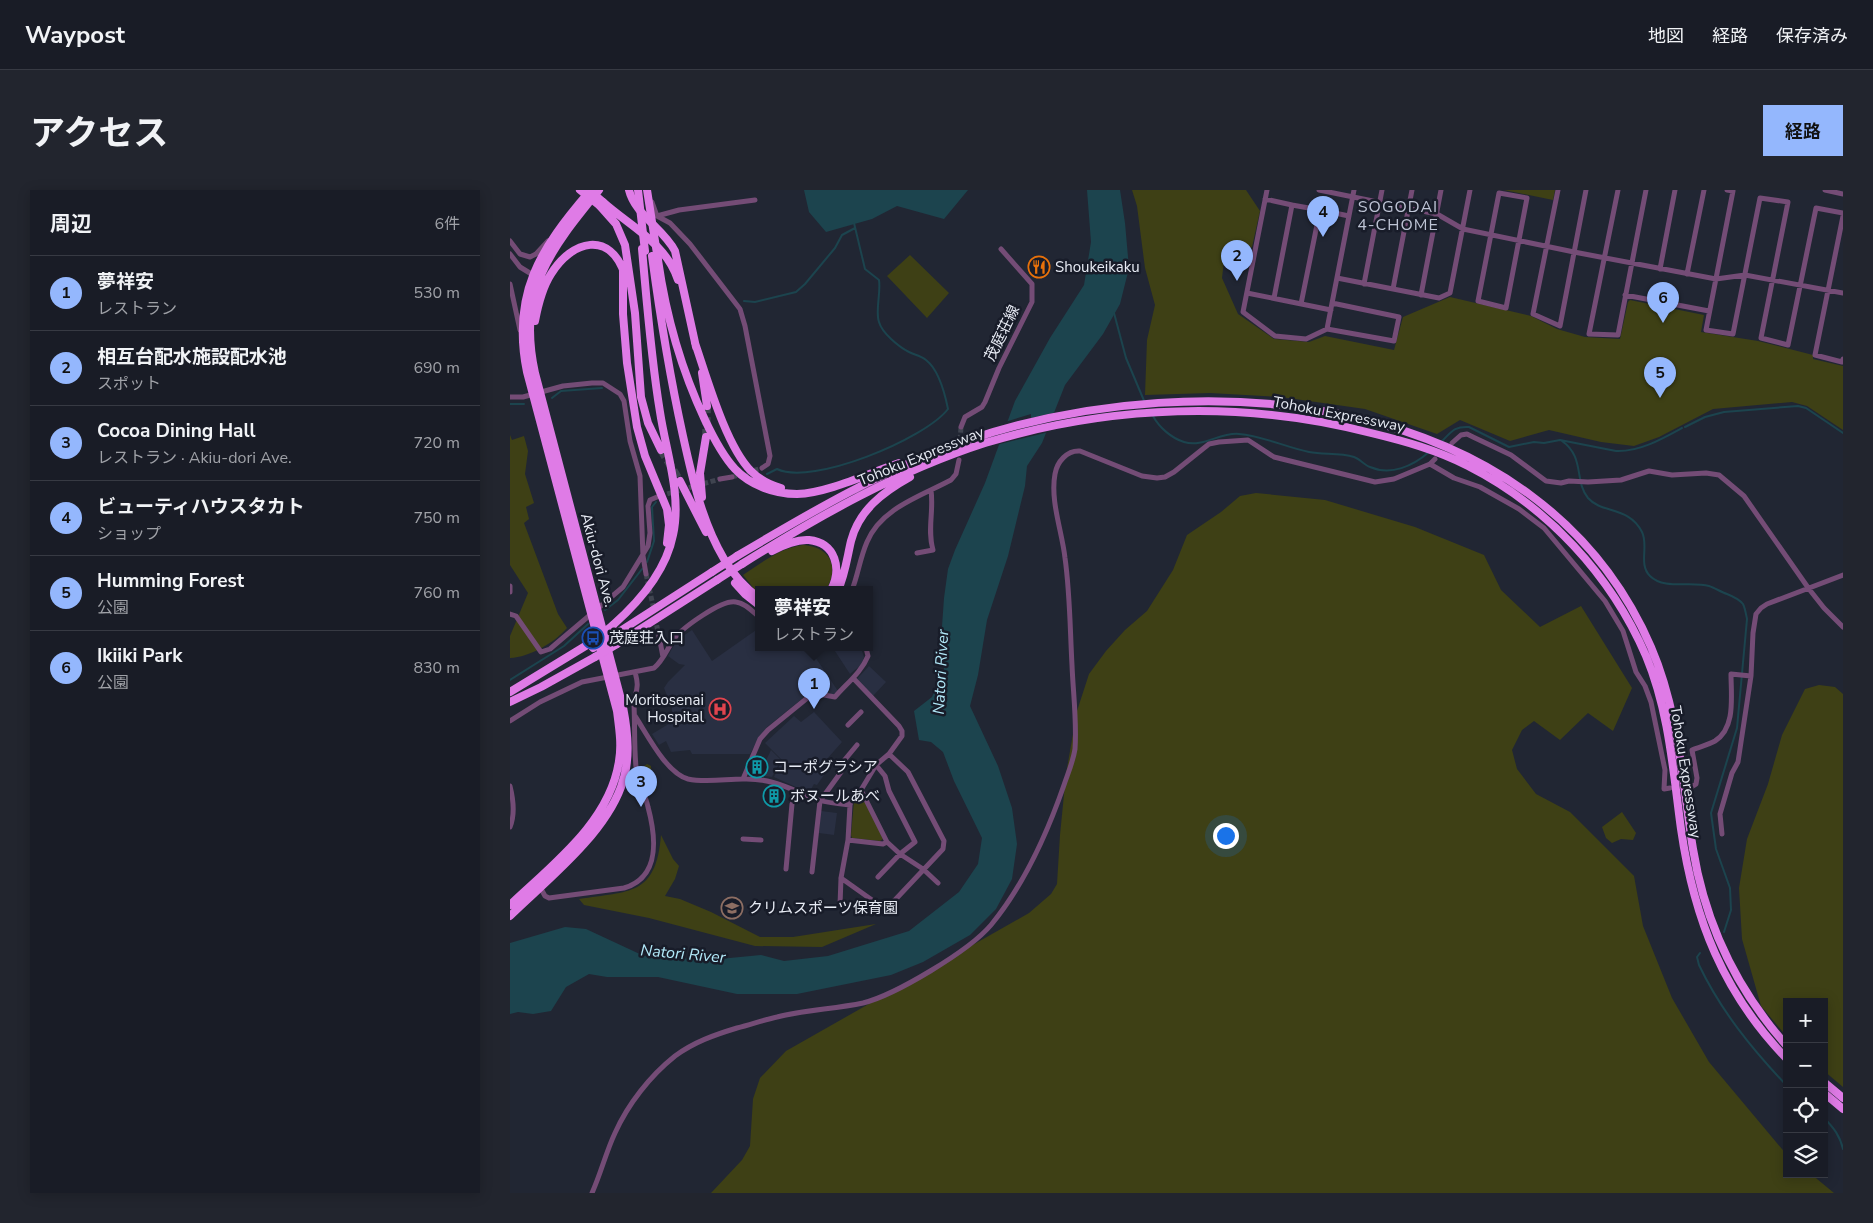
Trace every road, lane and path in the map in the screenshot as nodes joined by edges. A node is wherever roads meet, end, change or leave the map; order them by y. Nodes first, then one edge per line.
1 (582, 190) edge
2 (590, 190) edge
3 (599, 190) edge
4 (629, 190) edge
5 (638, 190) edge
6 (647, 190) edge
7 (1267, 190) edge
8 (1323, 190) edge
9 (1354, 190) edge
10 (1382, 190) edge
11 (1412, 190) edge
12 (1442, 190) edge
13 (1470, 190) edge
14 (1558, 190) edge
15 (1586, 190) edge
16 (1618, 190) edge
17 (1646, 190) edge
18 (1675, 190) edge
19 (1704, 190) edge
20 (1727, 190) edge
21 (1825, 190) edge
22 (1843, 194) edge
23 (1353, 197) junction
24 (755, 200) dead end
25 (1265, 200) junction
26 (1380, 203) junction
27 (601, 204) junction
28 (1292, 205) junction
29 (1408, 208) junction
30 (1320, 210) junction
31 (1437, 214) junction
32 (1843, 214) edge
33 (657, 216) junction
34 (1349, 216) junction
35 (563, 223) junction
36 (1463, 229) junction
37 (1491, 235) junction
38 (553, 236) junction
39 (1519, 240) junction
40 (510, 241) edge
41 (1547, 246) junction
42 (1001, 249) dead end
43 (1574, 252) junction
44 (510, 254) edge
45 (649, 254) junction
46 (1604, 258) junction
47 (1632, 263) junction
48 (1660, 268) junction
49 (626, 269) junction
50 (1687, 274) junction
51 (533, 275) junction
52 (1745, 275) junction
53 (1337, 278) junction
54 (1716, 279) junction
55 (1773, 280) junction
56 (627, 283) junction
57 (510, 284) edge
58 (1364, 284) junction
59 (536, 286) junction
60 (1800, 286) junction
61 (1393, 289) junction
62 (1828, 291) junction
63 (1247, 293) junction
64 (1843, 293) edge
65 (1421, 294) junction
66 (1625, 296) junction
67 (633, 298) junction
68 (1274, 298) junction
69 (624, 299) junction
70 (1332, 303) junction
71 (1301, 304) junction
72 (687, 307) junction
73 (1331, 310) junction
74 (1709, 312) junction
75 (1327, 329) junction
76 (695, 343) junction
77 (524, 352) junction
78 (1843, 359) edge
79 (640, 362) junction
80 (628, 363) junction
81 (535, 373) junction
82 (635, 380) junction
83 (537, 394) junction
84 (510, 397) edge
85 (641, 397) junction
86 (635, 406) junction
87 (707, 406) tunnel mouth
88 (961, 427) tunnel mouth
89 (988, 432) junction
90 (706, 437) tunnel mouth
91 (1448, 444) junction
92 (660, 450) tunnel mouth
93 (966, 450) junction
94 (1436, 456) junction
95 (959, 460) tunnel mouth
96 (1430, 464) junction
97 (762, 468) dead end
98 (732, 477) tunnel mouth
99 (720, 479) tunnel mouth
100 (851, 480) junction
101 (680, 481) tunnel mouth
102 (931, 490) junction
103 (657, 497) dead end
104 (707, 534) junction
105 (717, 546) junction
106 (917, 552) dead end
107 (642, 556) junction
108 (743, 566) junction
109 (659, 570) junction
110 (646, 574) tunnel mouth
111 (1843, 575) edge
112 (510, 586) edge
113 (832, 586) edge
114 (840, 586) edge
115 (853, 586) edge
116 (1809, 589) junction
117 (510, 592) edge
118 (755, 594) edge
119 (755, 602) edge
120 (594, 612) junction
121 (510, 614) edge
122 (755, 614) edge
123 (1843, 627) edge
124 (659, 636) tunnel mouth
125 (593, 645) junction
126 (867, 651) edge
127 (663, 657) junction
128 (635, 672) junction
129 (611, 675) junction
130 (1749, 676) junction
131 (853, 678) junction
132 (510, 692) edge
133 (510, 702) edge
134 (861, 712) dead end
135 (635, 716) junction
136 (510, 721) edge
137 (848, 725) dead end
138 (858, 744) dead end
139 (888, 754) junction
140 (876, 766) junction
141 (743, 779) junction
142 (510, 786) edge
143 (1691, 787) dead end
144 (1670, 788) dead end
145 (861, 790) junction
146 (798, 792) junction
147 (820, 800) junction
148 (850, 805) junction
149 (510, 827) edge
150 (1722, 834) dead end
151 (744, 839) dead end
152 (761, 840) dead end
153 (848, 840) junction
154 (887, 842) junction
155 (900, 854) junction
156 (923, 869) junction
157 (786, 870) dead end
158 (812, 872) dead end
159 (878, 877) dead end
160 (841, 878) junction
161 (938, 883) dead end
162 (540, 887) junction
163 (840, 904) dead end
164 (510, 905) edge
165 (510, 916) edge
166 (1784, 1043) edge
167 (1783, 1055) edge
168 (1828, 1085) edge
169 (1828, 1096) edge
170 (1843, 1098) edge
171 (1843, 1109) edge
172 (592, 1193) edge

1 - 27 highway, bridge
1 - 35 highway
2 - 27 highway, bridge
2 - 35 highway, Akiu-dori Ave.
3 - 59 highway, Akiu-dori Ave.
4 - 72 highway
5 - 45 highway, bridge
6 - 33 street
6 - 45 highway, bridge
7 - 25 street
8 - 23 street
9 - 23 street
10 - 26 street
11 - 29 street
12 - 31 street
13 - 36 street
14 - 41 street
15 - 43 street
16 - 46 street
17 - 47 street
18 - 48 street
19 - 50 street
20 - 54 street
21 - 22 street
23 - 26 street
23 - 34 street
24 - 33 street
25 - 28 street
25 - 63 street
26 - 29 street
26 - 58 street
27 - 49 highway
27 - 72 highway
28 - 30 street
28 - 68 street
29 - 31 street
29 - 61 street
30 - 34 street
30 - 71 street
31 - 36 street
31 - 65 street
32 - 60 street
32 - 62 street
33 - 97 street
34 - 53 street
35 - 38 highway, Akiu-dori Ave.
36 - 37 street
36 - 65 street
37 - 39 street
37 - 39 street
37 - 39 street
38 - 40 street
38 - 51 highway, Akiu-dori Ave.
39 - 41 street
41 - 43 street
41 - 43 street
42 - 88 street, 茂庭荘線
43 - 46 street
44 - 51 street
45 - 100 highway
45 - 104 highway
45 - 105 highway
45 - 109 highway
46 - 47 street
46 - 66 street
47 - 48 street
47 - 66 street
48 - 50 street
49 - 56 highway
49 - 67 highway
49 - 69 highway
49 - 81 highway
50 - 54 street
51 - 59 street
51 - 77 highway, Akiu-dori Ave.
52 - 54 street
52 - 55 street
52 - 55 street
52 - 74 street
53 - 58 street
53 - 70 street
54 - 74 street
55 - 60 street
55 - 60 street
56 - 67 highway
56 - 69 highway
56 - 82 highway
57 - 77 street
58 - 61 street
59 - 81 highway, Akiu-dori Ave.
60 - 62 street
61 - 65 street
62 - 64 street
62 - 78 street
63 - 68 street
63 - 75 street
66 - 74 street
67 - 79 highway
68 - 71 street
69 - 80 highway
70 - 73 street
70 - 75 street
71 - 73 street
72 - 76 highway
73 - 75 street
76 - 87 highway
76 - 100 highway
77 - 83 highway, Akiu-dori Ave.
79 - 82 highway
79 - 85 highway
80 - 82 highway
80 - 86 highway
81 - 83 highway, Akiu-dori Ave.
82 - 85 highway
82 - 86 highway
83 - 84 street
83 - 107 street
83 - 120 highway, Akiu-dori Ave.
85 - 92 highway
86 - 109 highway
89 - 91 highway, Tohoku Expressway
89 - 100 highway
89 - 125 highway, Tohoku Expressway, bridge
90 - 105 highway
91 - 116 street
91 - 166 highway, Tohoku Expressway
93 - 94 highway, Tohoku Expressway
93 - 108 highway, Tohoku Expressway
93 - 114 highway
94 - 96 street
94 - 167 highway, Tohoku Expressway
95 - 102 street
96 - 144 street
96 - 172 street
98 - 99 street
101 - 104 highway
102 - 106 street
102 - 115 street
103 - 107 street
104 - 119 highway
105 - 118 highway
107 - 110 street
107 - 120 street
108 - 113 highway
108 - 133 highway, Tohoku Expressway, bridge
109 - 125 highway, bridge
111 - 116 street
112 - 117 street
116 - 123 street
116 - 130 street
120 - 121 street
120 - 129 highway, Akiu-dori Ave.
122 - 127 street
124 - 127 street
125 - 132 highway
126 - 131 street
127 - 128 street
128 - 129 street
128 - 135 street
129 - 136 street
129 - 162 highway, Akiu-dori Ave.
129 - 164 highway, Akiu-dori Ave.
130 - 143 street
130 - 150 street
131 - 139 street
131 - 141 street
134 - 137 street
135 - 141 street
135 - 162 street
138 - 147 street
139 - 140 street
139 - 156 street
140 - 145 street
140 - 155 street
141 - 146 street
142 - 149 street
145 - 148 street
145 - 154 street
146 - 147 street
146 - 157 street
147 - 148 street
147 - 158 street
148 - 153 street
151 - 152 street
153 - 154 street
153 - 160 street
154 - 155 street
155 - 156 street
155 - 159 street
156 - 160 street
156 - 161 street
160 - 163 street
162 - 165 highway, Akiu-dori Ave.
168 - 170 highway
169 - 171 highway

